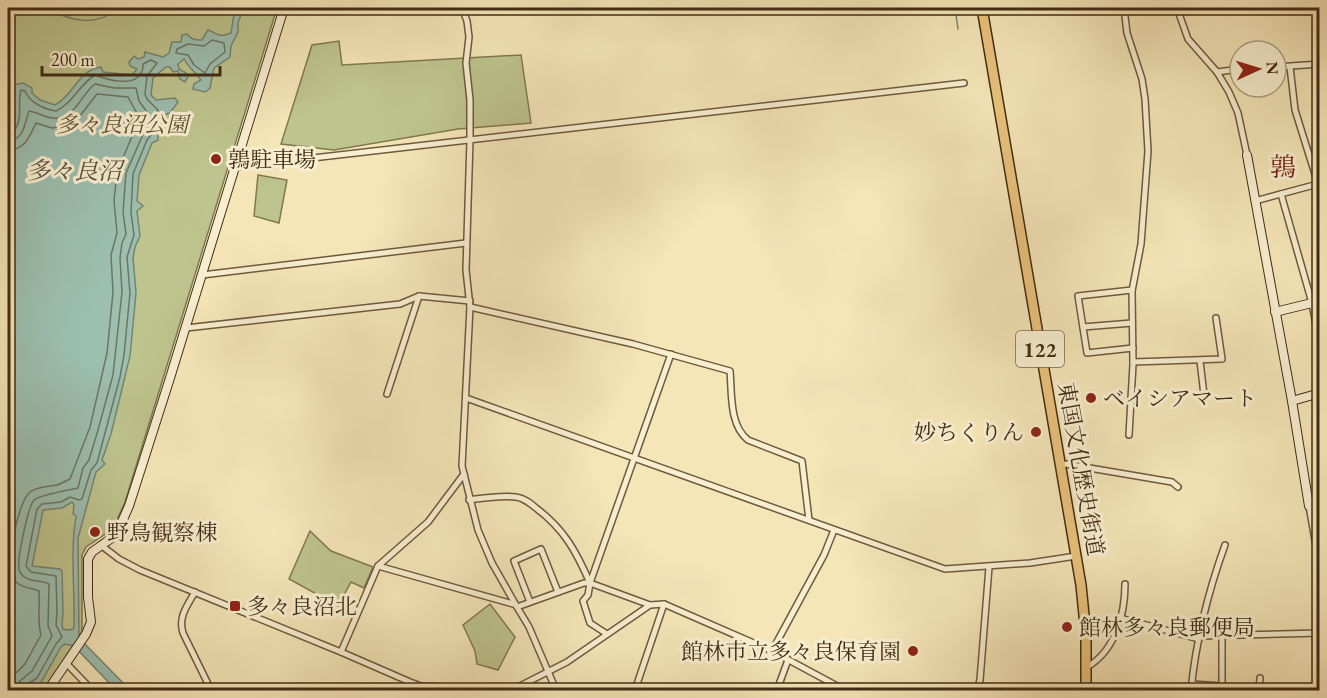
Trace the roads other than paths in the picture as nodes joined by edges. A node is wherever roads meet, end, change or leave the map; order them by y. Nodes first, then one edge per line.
1 (284, 8) edge
2 (462, 8) edge
3 (982, 8) edge
4 (1124, 8) edge
5 (1177, 8) edge
6 (1320, 64) edge
7 (1290, 67) joint
8 (1228, 71) edge
9 (1217, 72) junction
10 (964, 83) dead end
11 (470, 140) junction
12 (1247, 155) joint
13 (235, 167) junction
14 (1319, 187) edge
15 (1281, 194) junction
16 (1255, 201) junction
17 (466, 243) junction
18 (202, 275) junction
19 (1132, 290) junction
20 (419, 296) junction
21 (1316, 302) edge
22 (470, 304) junction
23 (1275, 312) junction
24 (1216, 318) dead end
25 (1132, 323) junction
26 (1083, 327) junction
27 (186, 328) junction
28 (1320, 347) edge
29 (1133, 348) junction
30 (671, 354) junction
31 (1200, 361) junction
32 (1133, 362) junction
33 (1320, 393) edge
34 (387, 394) dead end
35 (1204, 395) dead end
36 (465, 398) junction
37 (1292, 401) junction
38 (1129, 435) dead end
39 (634, 459) junction
40 (1060, 465) junction
41 (464, 474) junction
42 (1178, 487) dead end
43 (469, 500) junction
44 (1309, 506) junction
45 (1320, 508) edge
46 (809, 520) junction
47 (834, 530) junction
48 (1225, 545) dead end
49 (102, 546) junction
50 (1076, 556) junction
51 (378, 566) junction
52 (989, 567) junction
53 (1320, 568) edge
54 (590, 583) junction
55 (1125, 584) dead end
56 (195, 591) junction
57 (558, 592) junction
58 (530, 602) junction
59 (664, 604) junction
60 (515, 605) junction
61 (650, 605) junction
62 (1120, 618) junction
63 (1320, 633) edge
64 (607, 634) junction
65 (1222, 635) junction
66 (1199, 637) junction
67 (772, 651) junction
68 (341, 652) junction
69 (788, 660) junction
70 (66, 663) junction
71 (1087, 667) junction
72 (547, 672) junction
73 (1260, 678) dead end
74 (1192, 687) edge
75 (421, 688) edge
76 (48, 690) edge
77 (92, 690) edge
78 (211, 690) edge
79 (479, 690) edge
80 (556, 690) edge
81 (635, 690) edge
82 (777, 690) edge
83 (853, 690) edge
84 (977, 690) edge
85 (1086, 690) edge
86 (1259, 690) edge

1 - 13 street
2 - 11 street
3 - 40 highway, 東国文化歴史街道 / 122
4 - 19 street
5 - 9 street
6 - 7 street
7 - 14 street
8 - 9 street
9 - 12 street
10 - 11 street
11 - 13 street
11 - 17 street
12 - 16 street
13 - 18 street
14 - 15 street
15 - 16 street
15 - 21 street
16 - 23 street
17 - 18 street
17 - 22 street
18 - 27 street
19 - 25 street
19 - 26 street
20 - 22 street
20 - 27 street
20 - 34 street
21 - 23 street
21 - 28 street
22 - 30 street
22 - 36 street
23 - 37 street
24 - 31 street
25 - 26 street
25 - 29 street
26 - 29 street
27 - 49 street
29 - 32 street
30 - 39 street
30 - 46 street
31 - 32 street
31 - 35 street
32 - 38 street
33 - 37 street
36 - 39 street
36 - 41 street
37 - 44 street
39 - 46 street
39 - 54 street
40 - 42 street
40 - 50 highway, 東国文化歴史街道 / 122
41 - 43 street
41 - 51 street
43 - 54 street
43 - 60 street
44 - 45 street
44 - 53 street
46 - 47 street
47 - 52 street
47 - 67 street
48 - 66 street
49 - 56 street
49 - 70 street
50 - 52 street
50 - 71 highway, 東国文化歴史街道 / 122
51 - 60 street
51 - 68 street
52 - 84 street
54 - 57 street
54 - 61 street
54 - 64 street
55 - 62 street
56 - 68 street
56 - 78 street
57 - 58 street
57 - 58 street
58 - 60 street
59 - 61 street
59 - 67 street
59 - 81 street
60 - 72 street
61 - 64 street
62 - 66 street
62 - 71 street
63 - 65 street
64 - 72 street
65 - 66 street
65 - 74 street
66 - 74 street
67 - 69 street
68 - 75 street
69 - 82 street
69 - 83 street
70 - 76 street
70 - 77 street
71 - 85 highway, 東国文化歴史街道 / 122
72 - 79 street
72 - 80 street
73 - 86 street
75 - 79 street

